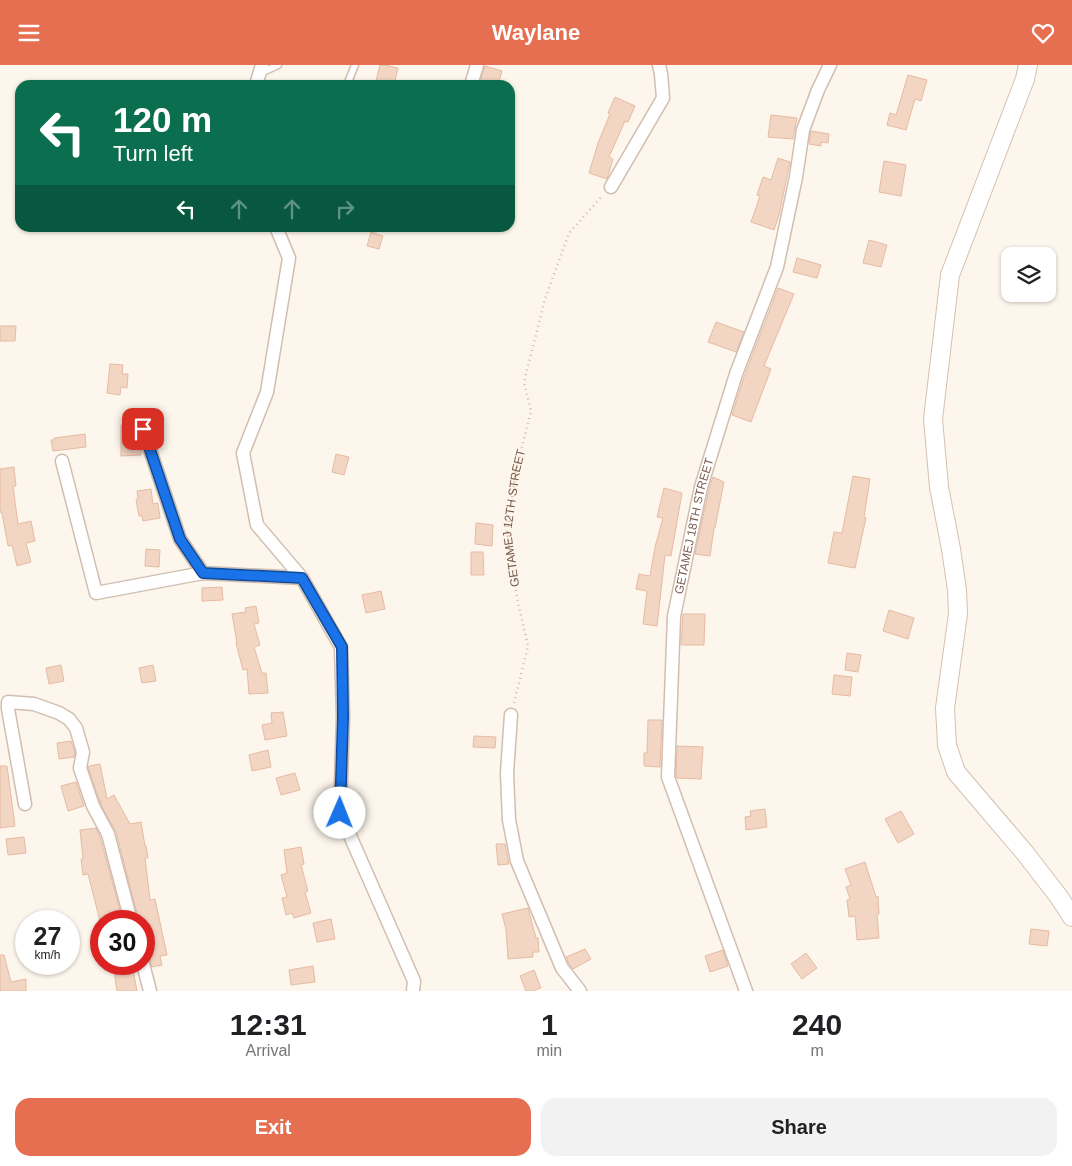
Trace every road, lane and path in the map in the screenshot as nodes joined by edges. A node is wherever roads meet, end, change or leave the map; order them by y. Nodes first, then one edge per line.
1 (278, 65) edge
2 (355, 65) edge
3 (477, 65) edge
4 (659, 65) edge
5 (830, 65) edge
6 (1028, 65) edge
7 (259, 74) edge
8 (350, 80) edge
9 (472, 80) edge
10 (611, 187) joint
11 (278, 232) edge
12 (143, 429) dead end
13 (62, 461) dead end
14 (203, 573) junction
15 (302, 578) junction
16 (4, 701) edge
17 (511, 715) joint
18 (26, 804) dead end
19 (128, 910) edge
20 (1072, 917) edge
21 (146, 975) edge
22 (150, 991) edge
23 (413, 991) edge
24 (580, 991) edge
25 (746, 991) edge

1 - 7 lane
2 - 8 lane
3 - 9 street
4 - 10 street
5 - 25 street, GETAMEJ 18TH STREET
6 - 20 street
10 - 17 path, GETAMEJ 12TH STREET
11 - 15 street
12 - 14 street
13 - 14 street
14 - 15 street
15 - 23 street
16 - 18 street
16 - 19 street
17 - 24 street
21 - 22 street

